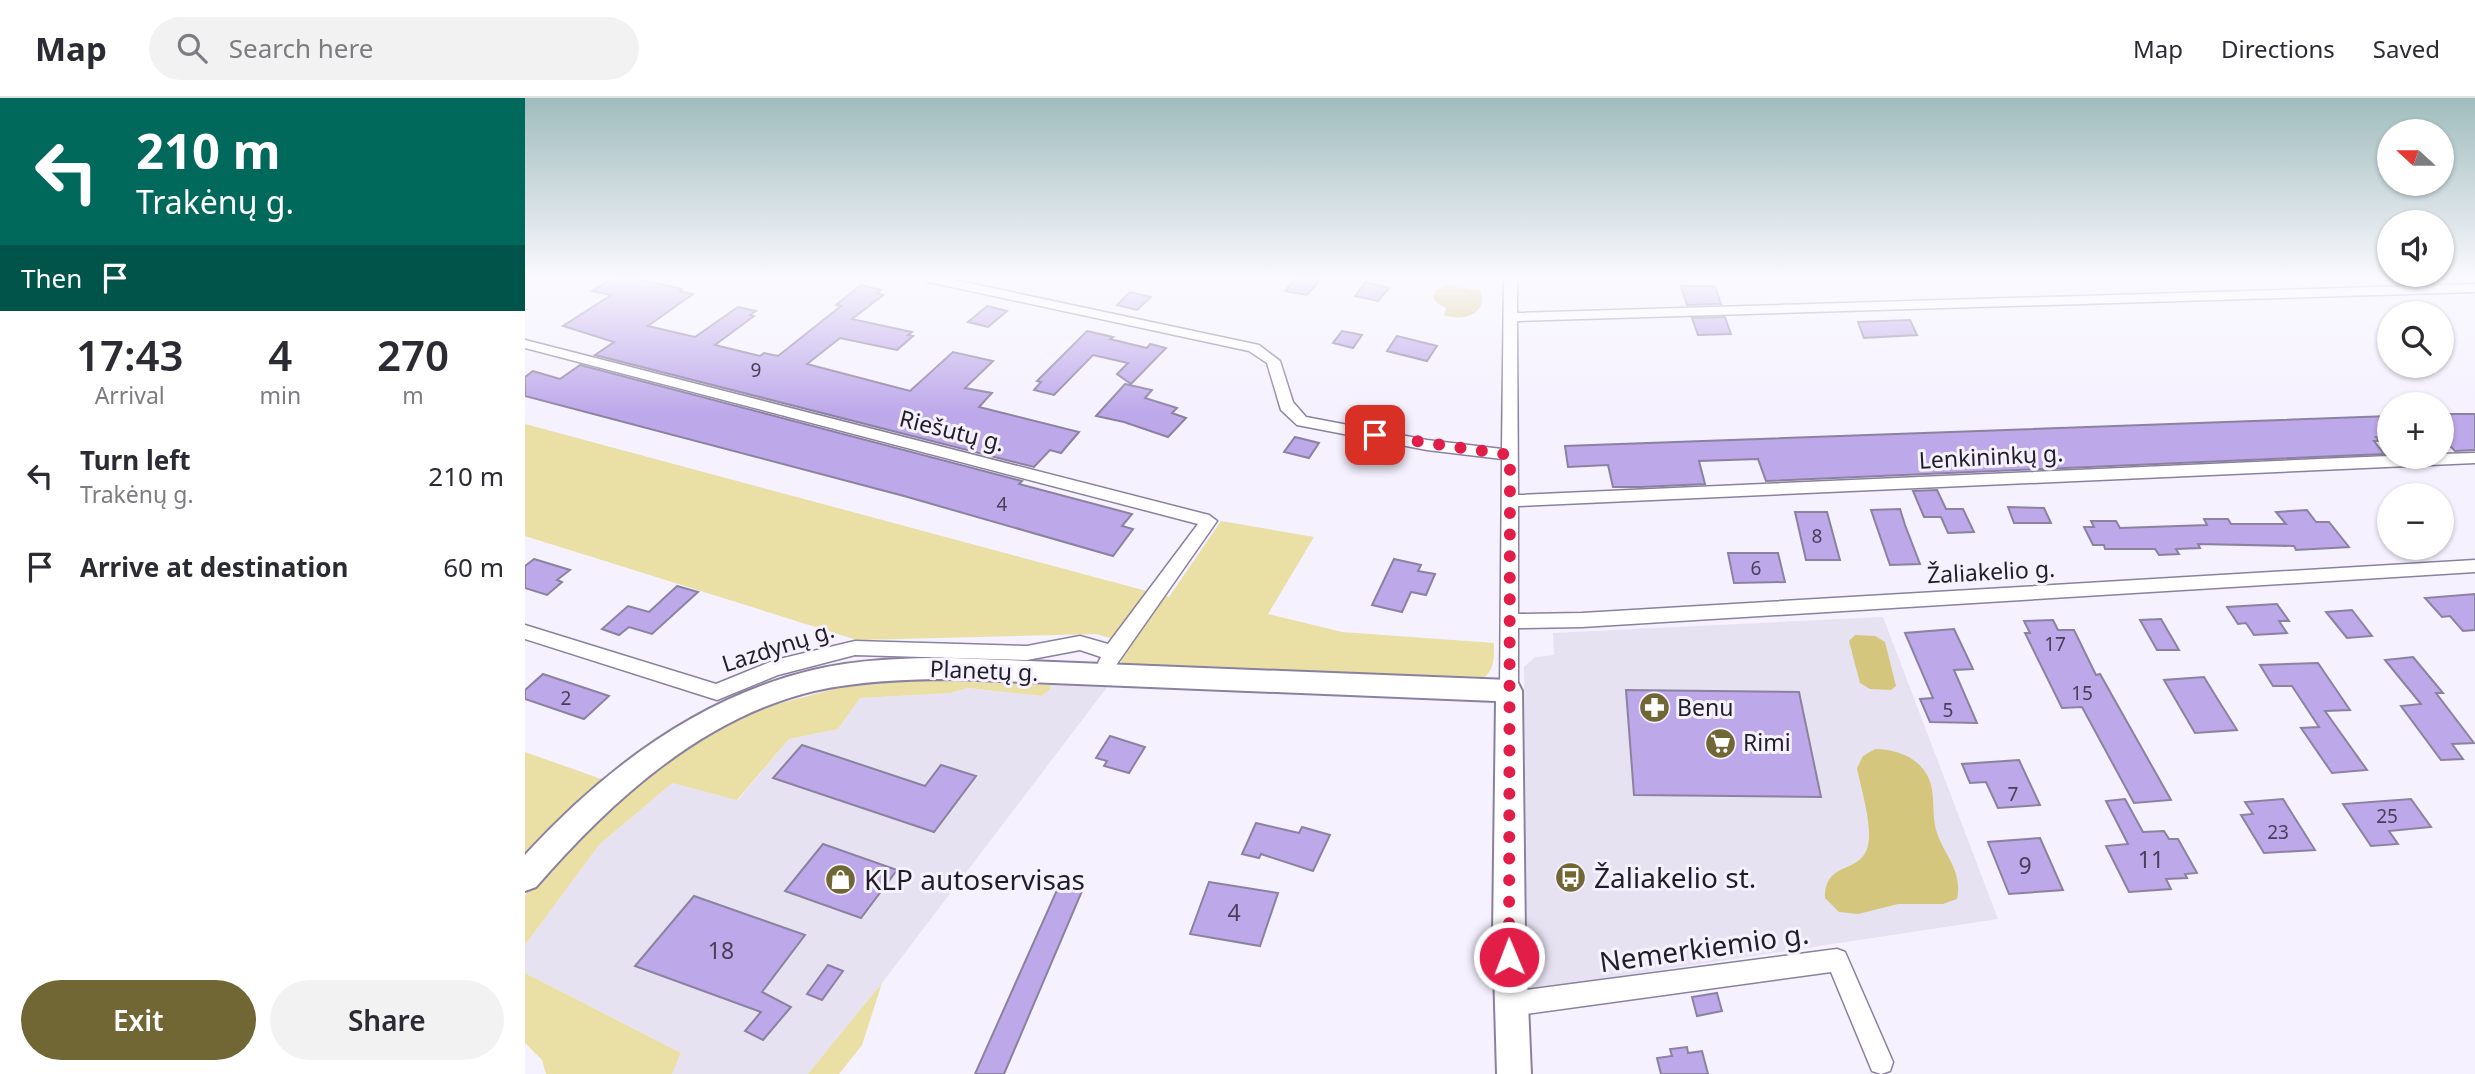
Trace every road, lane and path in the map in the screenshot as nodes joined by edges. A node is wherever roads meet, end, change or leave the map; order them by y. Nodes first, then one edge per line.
1 (1140, 324) edge
2 (1510, 324) edge
3 (525, 344) edge
4 (1510, 455) junction
5 (2475, 458) edge
6 (1510, 500) junction
7 (2475, 566) edge
8 (1509, 621) junction
9 (525, 632) edge
10 (1106, 664) junction
11 (1509, 691) junction
12 (525, 877) edge
13 (1511, 1004) junction
14 (1881, 1062) dead end
15 (1514, 1074) edge

1 - 4 street
2 - 4 street
3 - 10 street, Riešutų g.
4 - 6 street
5 - 6 street, Lenkininkų g.
6 - 8 street
7 - 8 street, Žaliakelio g.
8 - 11 street
9 - 10 street, Lazdynų g.
10 - 11 main road, Planetų g.
10 - 12 main road, Planetų g.
11 - 13 main road
13 - 14 street, Nemerkiemio g.
13 - 15 main road

